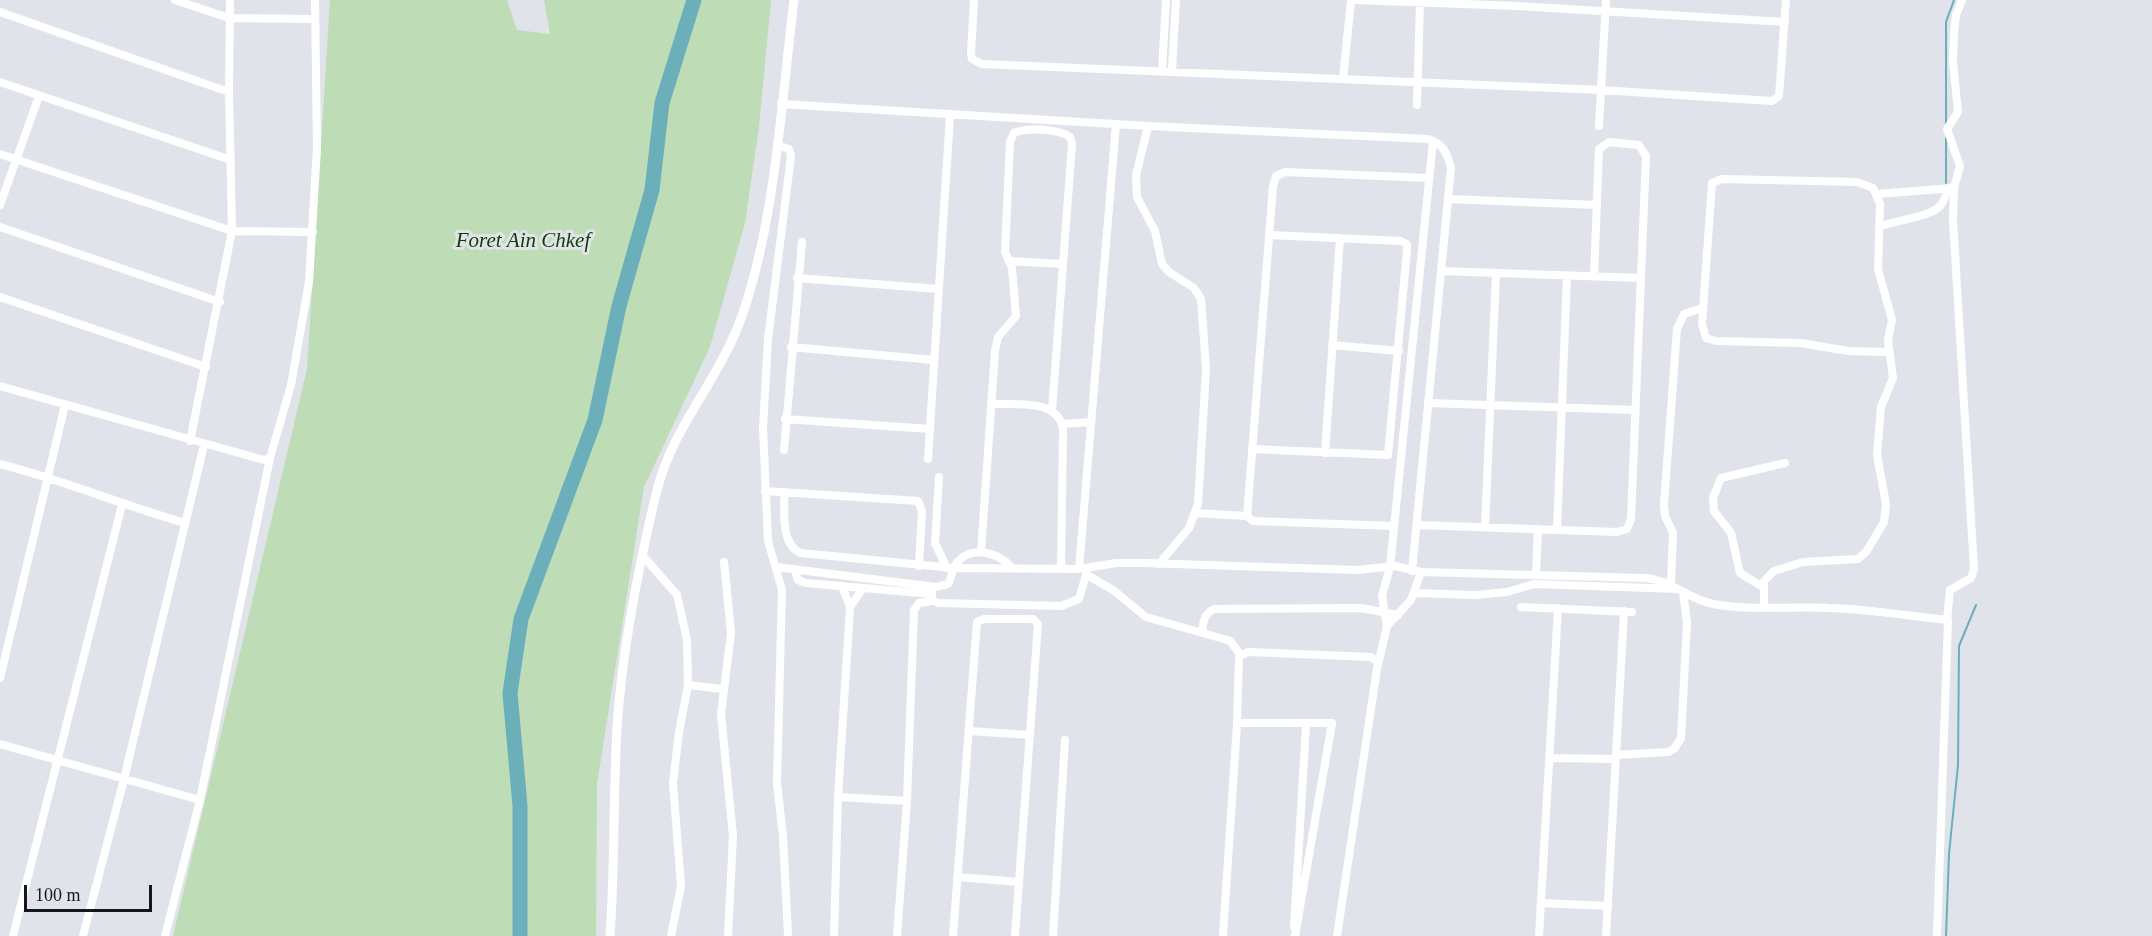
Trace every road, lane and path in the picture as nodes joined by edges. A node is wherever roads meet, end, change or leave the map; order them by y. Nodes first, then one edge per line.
1 (175, 0) edge
2 (230, 0) edge
3 (315, 0) edge
4 (794, 0) edge
5 (974, 0) edge
6 (1166, 0) edge
7 (1176, 0) edge
8 (1353, 0) edge
9 (1606, 0) edge
10 (1786, 0) edge
11 (1962, 0) edge
12 (1420, 3) junction
13 (1605, 11) junction
14 (0, 12) edge
15 (229, 18) junction
16 (315, 19) junction
17 (1785, 22) junction
18 (1162, 71) junction
19 (1172, 71) junction
20 (1343, 79) junction
21 (0, 82) edge
22 (1417, 84) junction
23 (1602, 90) junction
24 (229, 92) junction
25 (39, 96) junction
26 (781, 104) junction
27 (1417, 105) dead end
28 (950, 115) junction
29 (1044, 119) junction
30 (1116, 124) junction
31 (1149, 126) junction
32 (1599, 126) dead end
33 (1044, 132) junction
34 (1433, 141) junction
35 (777, 145) junction
36 (0, 154) edge
37 (15, 160) junction
38 (231, 160) junction
39 (1430, 178) junction
40 (1952, 188) junction
41 (1878, 194) junction
42 (1448, 199) junction
43 (0, 205) edge
44 (1597, 205) junction
45 (0, 227) edge
46 (1879, 227) junction
47 (232, 231) junction
48 (313, 232) junction
49 (1269, 235) junction
50 (1340, 238) junction
51 (802, 242) dead end
52 (1009, 261) junction
53 (1063, 264) junction
54 (1441, 271) junction
55 (1496, 273) junction
56 (1567, 276) junction
57 (1594, 277) junction
58 (797, 278) junction
59 (1641, 278) junction
60 (939, 289) junction
61 (0, 297) edge
62 (220, 302) junction
63 (1702, 308) junction
64 (1332, 345) junction
65 (791, 347) junction
66 (1399, 351) junction
67 (1889, 352) junction
68 (934, 360) junction
69 (206, 367) junction
70 (0, 386) edge
71 (1428, 403) junction
72 (991, 404) junction
73 (65, 405) junction
74 (1490, 405) junction
75 (1562, 408) junction
76 (1635, 410) junction
77 (1053, 411) junction
78 (785, 419) junction
79 (1091, 422) junction
80 (1062, 424) junction
81 (930, 429) junction
82 (190, 441) junction
83 (204, 445) junction
84 (1252, 449) junction
85 (784, 450) dead end
86 (1324, 453) junction
87 (270, 458) junction
88 (928, 459) dead end
89 (1785, 463) dead end
90 (0, 464) edge
91 (48, 476) junction
92 (939, 477) dead end
93 (765, 491) junction
94 (784, 492) junction
95 (122, 504) junction
96 (1195, 513) junction
97 (1247, 516) junction
98 (185, 523) junction
99 (1417, 525) junction
100 (1394, 526) junction
101 (1485, 527) junction
102 (1538, 529) junction
103 (1557, 530) junction
104 (981, 552) junction
105 (643, 556) junction
106 (724, 562) dead end
107 (1159, 564) junction
108 (919, 566) junction
109 (776, 567) junction
110 (1390, 567) junction
111 (950, 568) junction
112 (1012, 568) junction
113 (1061, 568) junction
114 (1079, 568) junction
115 (795, 570) junction
116 (1088, 571) junction
117 (1417, 572) junction
118 (1536, 575) junction
119 (1671, 584) junction
120 (842, 586) junction
121 (1763, 587) junction
122 (863, 588) junction
123 (1681, 591) junction
124 (1414, 593) junction
125 (932, 594) junction
126 (1007, 605) junction
127 (850, 607) junction
128 (1521, 607) dead end
129 (1764, 607) junction
130 (1558, 609) junction
131 (1383, 610) junction
132 (1398, 615) junction
133 (1006, 619) junction
134 (1947, 620) junction
135 (1387, 626) junction
136 (1202, 633) junction
137 (1240, 654) junction
138 (1378, 665) junction
139 (0, 674) edge
140 (688, 685) junction
141 (722, 689) junction
142 (1238, 723) junction
143 (1306, 725) junction
144 (969, 731) junction
145 (1030, 735) junction
146 (1065, 740) dead end
147 (0, 744) edge
148 (1616, 757) junction
149 (1550, 758) junction
150 (59, 762) junction
151 (124, 779) junction
152 (838, 797) junction
153 (200, 800) junction
154 (907, 801) junction
155 (957, 877) junction
156 (1019, 882) junction
157 (1541, 903) junction
158 (1608, 906) junction
159 (13, 936) edge
160 (83, 936) edge
161 (165, 936) edge
162 (610, 936) edge
163 (671, 936) edge
164 (728, 936) edge
165 (788, 936) edge
166 (834, 936) edge
167 (897, 936) edge
168 (953, 936) edge
169 (1015, 936) edge
170 (1053, 936) edge
171 (1223, 936) edge
172 (1294, 936) edge
173 (1337, 936) edge
174 (1539, 936) edge
175 (1606, 936) edge
176 (1936, 936) edge

1 - 15 street
2 - 15 street
3 - 16 street
4 - 26 street
5 - 18 street
6 - 18 street
7 - 19 street
8 - 12 street
8 - 20 street
9 - 13 street
10 - 17 street
11 - 40 street
12 - 13 street
12 - 22 street
13 - 17 street
13 - 23 street
14 - 24 street
15 - 16 street
15 - 24 street
16 - 48 street
17 - 23 street
18 - 19 street
19 - 20 street
20 - 22 street
21 - 25 street
22 - 23 street
22 - 27 street
23 - 32 street
24 - 38 street
25 - 37 street
25 - 38 street
26 - 28 street
26 - 35 street
28 - 29 street
28 - 60 street
29 - 30 street
29 - 33 street
30 - 31 street
30 - 79 street
31 - 34 street
31 - 96 street
33 - 52 street
33 - 53 street
34 - 39 street
34 - 42 street
35 - 93 street
35 - 105 street
36 - 37 street
37 - 43 street
37 - 47 street
38 - 47 street
39 - 49 street
39 - 100 street
40 - 41 street
40 - 46 street
40 - 134 street
41 - 46 street
41 - 63 street
42 - 44 street
42 - 54 street
44 - 57 street
44 - 59 street
45 - 62 street
46 - 67 street
47 - 48 street
47 - 62 street
48 - 87 street
49 - 50 street
49 - 84 street
50 - 64 street
50 - 66 street
51 - 58 street
52 - 53 street
52 - 72 street
53 - 77 street
54 - 55 street
54 - 71 street
55 - 56 street
55 - 74 street
56 - 57 street
56 - 75 street
57 - 59 street
58 - 60 street
58 - 65 street
59 - 76 street
60 - 68 street
61 - 69 street
62 - 69 street
63 - 67 street
63 - 119 street
64 - 66 street
64 - 86 street
65 - 68 street
65 - 78 street
66 - 86 street
67 - 121 street
68 - 81 street
69 - 82 street
70 - 73 street
71 - 74 street
71 - 99 street
72 - 77 street
72 - 104 street
73 - 82 street
73 - 91 street
74 - 75 street
74 - 101 street
75 - 76 street
75 - 103 street
76 - 103 street
77 - 80 street
78 - 81 street
78 - 85 street
79 - 80 street
79 - 114 street
80 - 113 street
81 - 88 street
82 - 83 street
83 - 87 street
83 - 98 street
84 - 86 street
84 - 97 street
87 - 153 street
89 - 121 street
90 - 91 street
91 - 95 street
91 - 139 street
92 - 111 street
93 - 94 street
93 - 109 street
94 - 108 street
94 - 108 street
95 - 98 street
95 - 150 street
96 - 97 street
96 - 107 street
97 - 100 street
98 - 151 street
99 - 101 street
99 - 117 street
100 - 110 street
101 - 102 street
102 - 103 street
102 - 118 street
104 - 111 street
104 - 112 street
105 - 140 street
105 - 162 street
106 - 141 street
107 - 110 street
107 - 116 street
108 - 111 street
109 - 115 street
109 - 165 street
110 - 117 street
110 - 131 street
111 - 112 street
111 - 125 street
112 - 113 street
113 - 114 street
114 - 116 street
115 - 120 street
115 - 125 street
116 - 126 street
116 - 136 street
117 - 118 street
117 - 124 street
118 - 119 street
119 - 123 street
120 - 122 street
120 - 127 street
121 - 129 street
122 - 125 street
122 - 127 street
123 - 124 street
123 - 129 street
123 - 148 street
124 - 132 street
125 - 126 street
125 - 154 street
126 - 133 street
127 - 152 street
128 - 130 street
129 - 134 street
130 - 148 street
130 - 149 street
131 - 132 street
131 - 135 street
131 - 136 street
132 - 135 street
133 - 144 street
133 - 145 street
134 - 176 street
135 - 138 street
136 - 137 street
137 - 138 street
137 - 142 street
138 - 173 street
140 - 141 street
140 - 163 street
141 - 164 street
142 - 143 street
142 - 171 street
143 - 172 street
143 - 172 street
144 - 145 street
144 - 155 street
145 - 156 street
146 - 170 street
147 - 150 street
148 - 149 street
148 - 158 street
149 - 157 street
150 - 151 street
150 - 159 street
151 - 153 street
151 - 160 street
152 - 154 street
152 - 166 street
153 - 161 street
154 - 167 street
155 - 156 street
155 - 168 street
156 - 169 street
157 - 158 street
157 - 174 street
158 - 175 street

